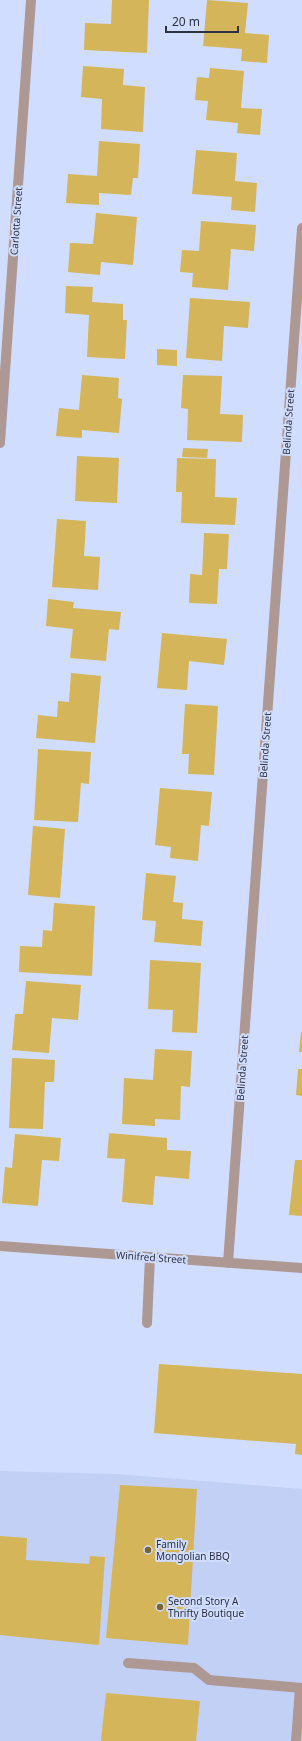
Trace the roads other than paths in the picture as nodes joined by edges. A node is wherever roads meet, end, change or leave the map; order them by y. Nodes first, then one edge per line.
1 (32, 0) edge
2 (302, 228) edge
3 (0, 442) edge
4 (0, 1246) edge
5 (150, 1257) junction
6 (228, 1262) junction
7 (302, 1268) edge
8 (147, 1323) dead end
9 (128, 1663) dead end
10 (301, 1688) edge
11 (296, 1741) edge

1 - 3 street, Carlotta Street
2 - 6 street, Belinda Street
4 - 5 street, Winifred Street
5 - 6 street, Winifred Street
5 - 8 street
6 - 7 street, Winifred Street
9 - 10 street
10 - 11 street

